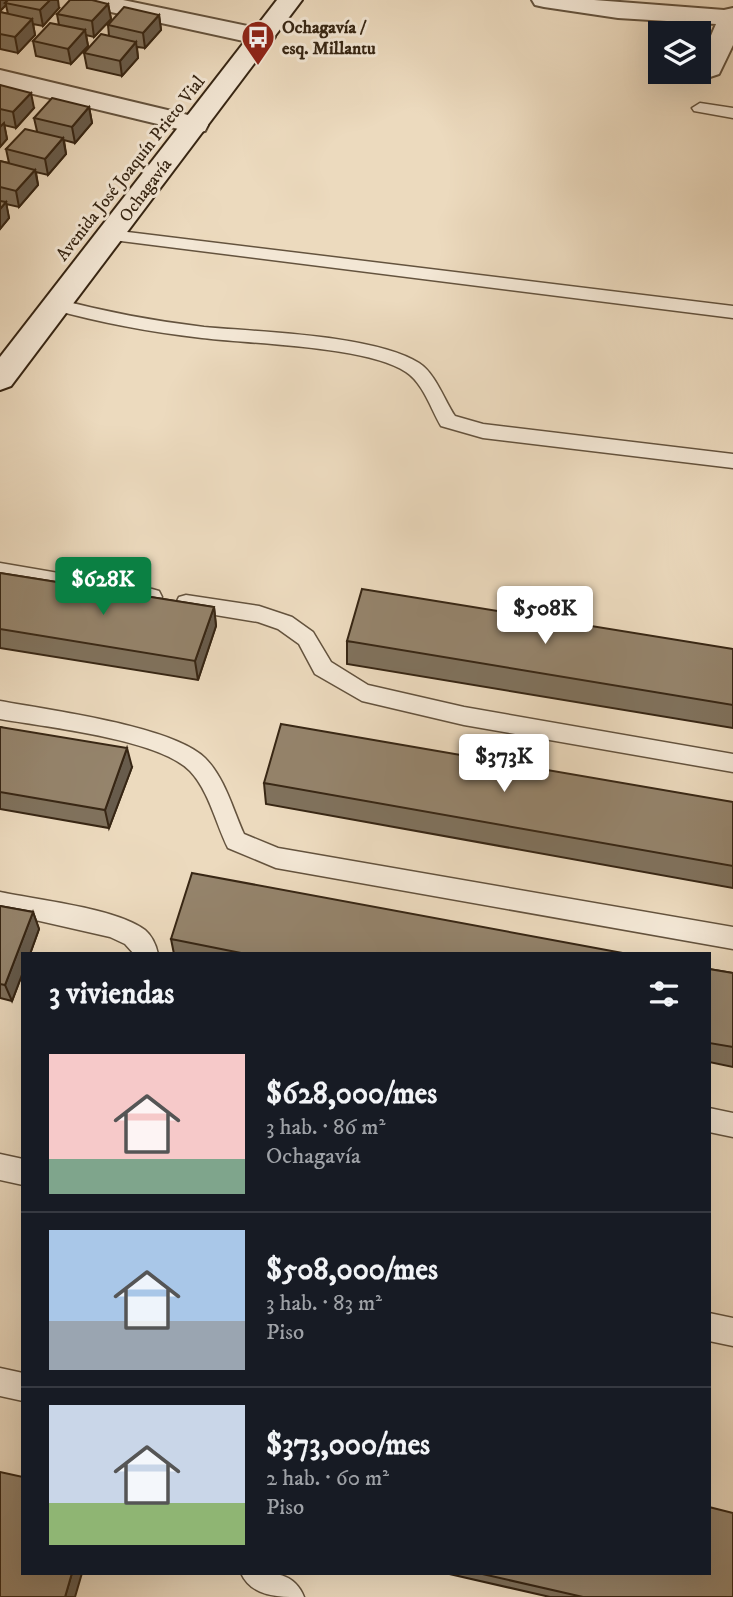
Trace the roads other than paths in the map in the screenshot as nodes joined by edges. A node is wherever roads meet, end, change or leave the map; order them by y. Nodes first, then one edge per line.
1 (88, 0) edge
2 (261, 0) edge
3 (290, 0) edge
4 (544, 0) edge
5 (732, 17) edge
6 (249, 34) junction
7 (711, 67) edge
8 (0, 78) edge
9 (700, 108) dead end
10 (733, 113) edge
11 (181, 122) junction
12 (111, 235) junction
13 (44, 300) junction
14 (733, 312) edge
15 (0, 379) edge
16 (733, 461) edge
17 (0, 571) edge
18 (0, 710) edge
19 (733, 763) edge
20 (0, 902) edge
21 (733, 938) edge
22 (146, 952) edge
23 (711, 1120) edge
24 (733, 1125) edge
25 (0, 1167) edge
26 (21, 1172) edge
27 (711, 1326) edge
28 (733, 1332) edge
29 (0, 1382) edge
30 (21, 1387) edge
31 (259, 1575) edge
32 (289, 1597) edge

1 - 6 main road
2 - 6 main road, Avenida José Joaquín Prieto Vial
3 - 6 main road
4 - 5 main road
5 - 7 main road
6 - 11 main road, Avenida José Joaquín Prieto Vial
8 - 11 main road
9 - 10 lane
11 - 12 main road, Ochagavía
11 - 13 main road, Avenida José Joaquín Prieto Vial
12 - 13 main road, Ochagavía
12 - 14 lane
13 - 15 main road, Ochagavía
13 - 16 lane
17 - 19 lane
18 - 21 lane
20 - 22 lane
23 - 24 lane
25 - 26 lane
27 - 28 lane
29 - 30 lane
31 - 32 lane

